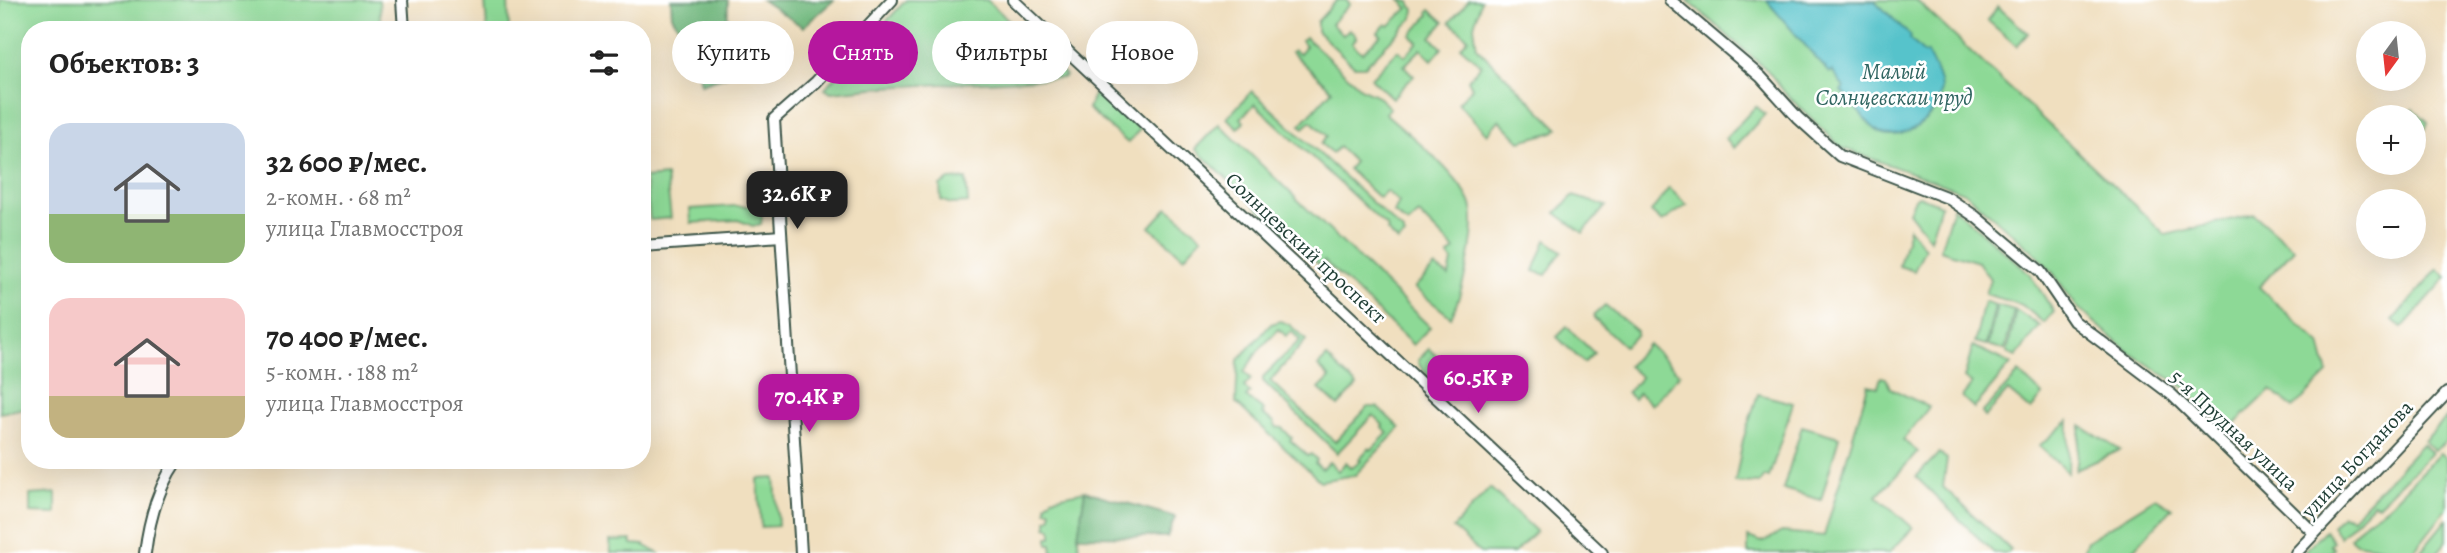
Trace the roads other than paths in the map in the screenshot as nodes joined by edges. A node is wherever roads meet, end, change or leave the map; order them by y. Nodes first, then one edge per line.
1 (402, 0) edge
2 (892, 0) edge
3 (1013, 0) edge
4 (1670, 0) edge
5 (403, 21) edge
6 (782, 236) junction
7 (651, 245) edge
8 (2447, 393) edge
9 (172, 469) edge
10 (2314, 533) junction
11 (145, 553) edge
12 (801, 553) edge
13 (1602, 553) edge
14 (2296, 553) edge

1 - 5 street
2 - 6 street
3 - 13 street, Солнцевский проспект
4 - 10 street, 5-я Прудная улица
6 - 7 street
6 - 12 street
8 - 10 street, улица Богданова
9 - 11 street
10 - 14 street, улица Богданова

